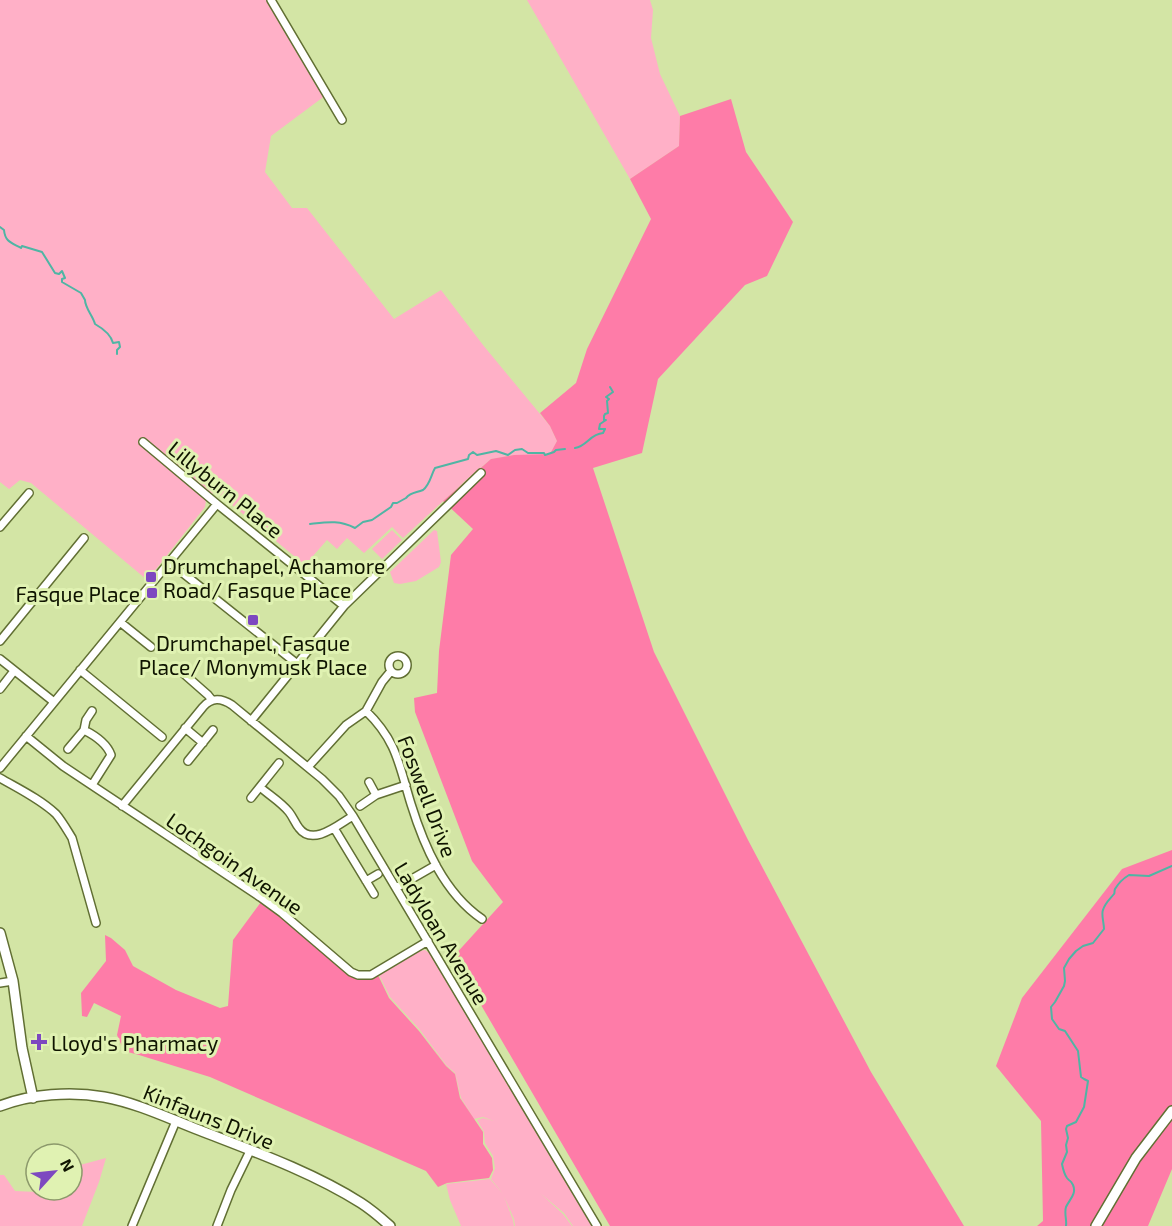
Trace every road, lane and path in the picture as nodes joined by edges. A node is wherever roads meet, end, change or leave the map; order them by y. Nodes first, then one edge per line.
1 (271, 0) edge
2 (342, 120) dead end
3 (143, 442) dead end
4 (480, 473) dead end
5 (29, 493) dead end
6 (217, 504) junction
7 (0, 527) edge
8 (84, 538) dead end
9 (170, 562) junction
10 (344, 606) junction
11 (120, 622) junction
12 (0, 641) edge
13 (151, 647) dead end
14 (0, 659) edge
15 (296, 663) junction
16 (14, 670) junction
17 (80, 670) junction
18 (391, 671) dead end
19 (183, 673) dead end
20 (0, 689) edge
21 (213, 700) junction
22 (54, 702) junction
23 (92, 711) dead end
24 (366, 711) junction
25 (250, 721) junction
26 (185, 728) junction
27 (84, 729) junction
28 (213, 730) dead end
29 (26, 736) junction
30 (162, 737) dead end
31 (203, 742) junction
32 (68, 749) dead end
33 (188, 761) dead end
34 (279, 763) dead end
35 (308, 767) junction
36 (0, 768) edge
37 (0, 778) edge
38 (369, 782) dead end
39 (406, 784) junction
40 (92, 785) junction
41 (260, 787) junction
42 (376, 795) junction
43 (251, 798) dead end
44 (122, 806) junction
45 (360, 806) dead end
46 (353, 816) junction
47 (334, 828) junction
48 (436, 865) junction
49 (378, 874) dead end
50 (366, 881) junction
51 (396, 888) junction
52 (374, 894) dead end
53 (482, 919) dead end
54 (96, 923) dead end
55 (0, 933) edge
56 (428, 941) junction
57 (13, 981) junction
58 (0, 983) edge
59 (33, 1098) junction
60 (0, 1106) edge
61 (1172, 1111) edge
62 (176, 1121) junction
63 (250, 1151) junction
64 (132, 1226) edge
65 (217, 1226) edge
66 (390, 1226) edge
67 (597, 1226) edge
68 (1096, 1226) edge

1 - 2 street
3 - 6 street, Lillyburn Place
4 - 10 street
5 - 7 street
6 - 9 street
6 - 10 street, Lillyburn Place
8 - 12 street
9 - 11 street
9 - 15 street
10 - 15 street
11 - 13 street
11 - 17 street
14 - 16 street
15 - 25 street
16 - 20 street
16 - 22 street
17 - 22 street
17 - 30 street
18 - 24 street
19 - 21 street, Ladyloan Avenue
21 - 25 street, Ladyloan Avenue
21 - 26 street
22 - 29 street
23 - 27 street
24 - 35 street
24 - 39 street, Foswell Drive
25 - 35 street, Ladyloan Avenue
26 - 31 street
26 - 44 street
27 - 32 street
27 - 40 street
28 - 31 street
29 - 36 street
29 - 40 street, Lochgoin Avenue
31 - 33 street
34 - 41 street
35 - 46 street, Ladyloan Avenue
37 - 54 street
38 - 42 street
39 - 42 street
39 - 48 street, Foswell Drive
40 - 44 street, Lochgoin Avenue
41 - 43 street
41 - 47 street
42 - 45 street
44 - 56 street, Lochgoin Avenue
46 - 47 street
46 - 51 street, Ladyloan Avenue
47 - 50 street
48 - 51 street
48 - 53 street, Foswell Drive
49 - 50 street
50 - 52 street
51 - 56 street, Ladyloan Avenue
55 - 57 street
56 - 67 street, Ladyloan Avenue
57 - 58 street
57 - 59 street
59 - 60 street, Kinfauns Drive
59 - 62 street, Kinfauns Drive
61 - 68 street
62 - 63 street, Kinfauns Drive
62 - 64 street
63 - 65 street
63 - 66 street, Kinfauns Drive

